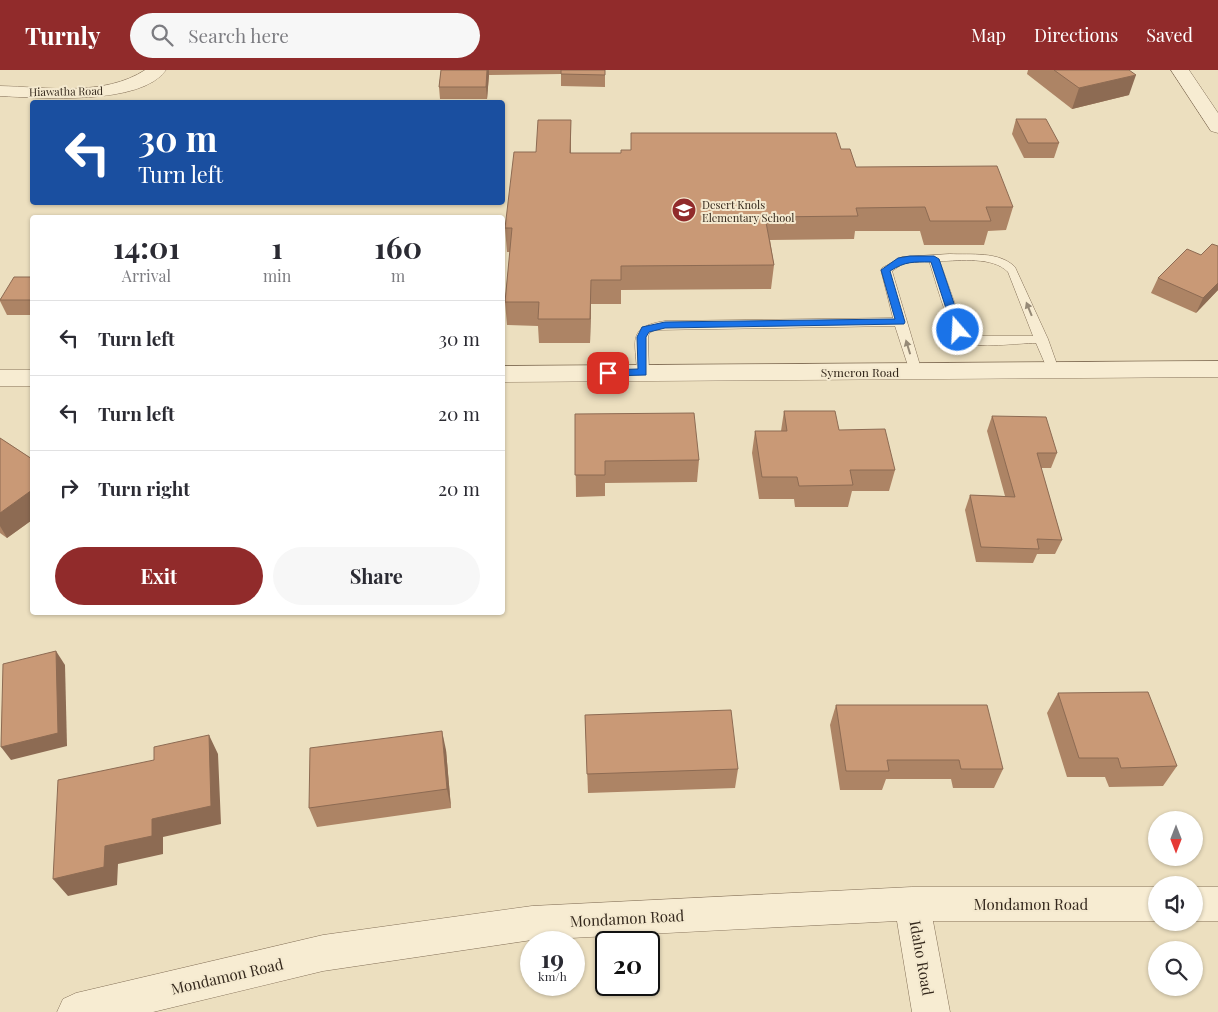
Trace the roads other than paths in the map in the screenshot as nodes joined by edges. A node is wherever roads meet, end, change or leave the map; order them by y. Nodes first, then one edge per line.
1 (157, 70) edge
2 (1180, 70) edge
3 (1191, 86) junction
4 (1210, 86) dead end
5 (0, 91) edge
6 (1218, 127) edge
7 (934, 259) junction
8 (900, 322) junction
9 (1042, 339) junction
10 (1218, 368) edge
11 (1053, 370) junction
12 (916, 372) junction
13 (643, 373) junction
14 (505, 374) edge
15 (0, 378) edge
16 (30, 378) edge
17 (912, 904) junction
18 (1148, 904) edge
19 (1203, 904) edge
20 (1218, 904) edge
21 (76, 1012) edge
22 (931, 1012) edge

1 - 5 street, Hiawatha Road
2 - 3 street
3 - 4 street
3 - 6 street
7 - 8 lane
9 -> 7 lane
7 - 9 lane
12 -> 8 lane
8 - 13 lane
9 - 11 lane
10 - 11 street, Symeron Road
11 - 12 street, Symeron Road
12 - 13 street, Symeron Road
13 - 14 street, Symeron Road
15 - 16 street
17 - 18 street, Mondamon Road
17 - 21 street, Mondamon Road
17 - 22 street, Idaho Road
19 - 20 street

